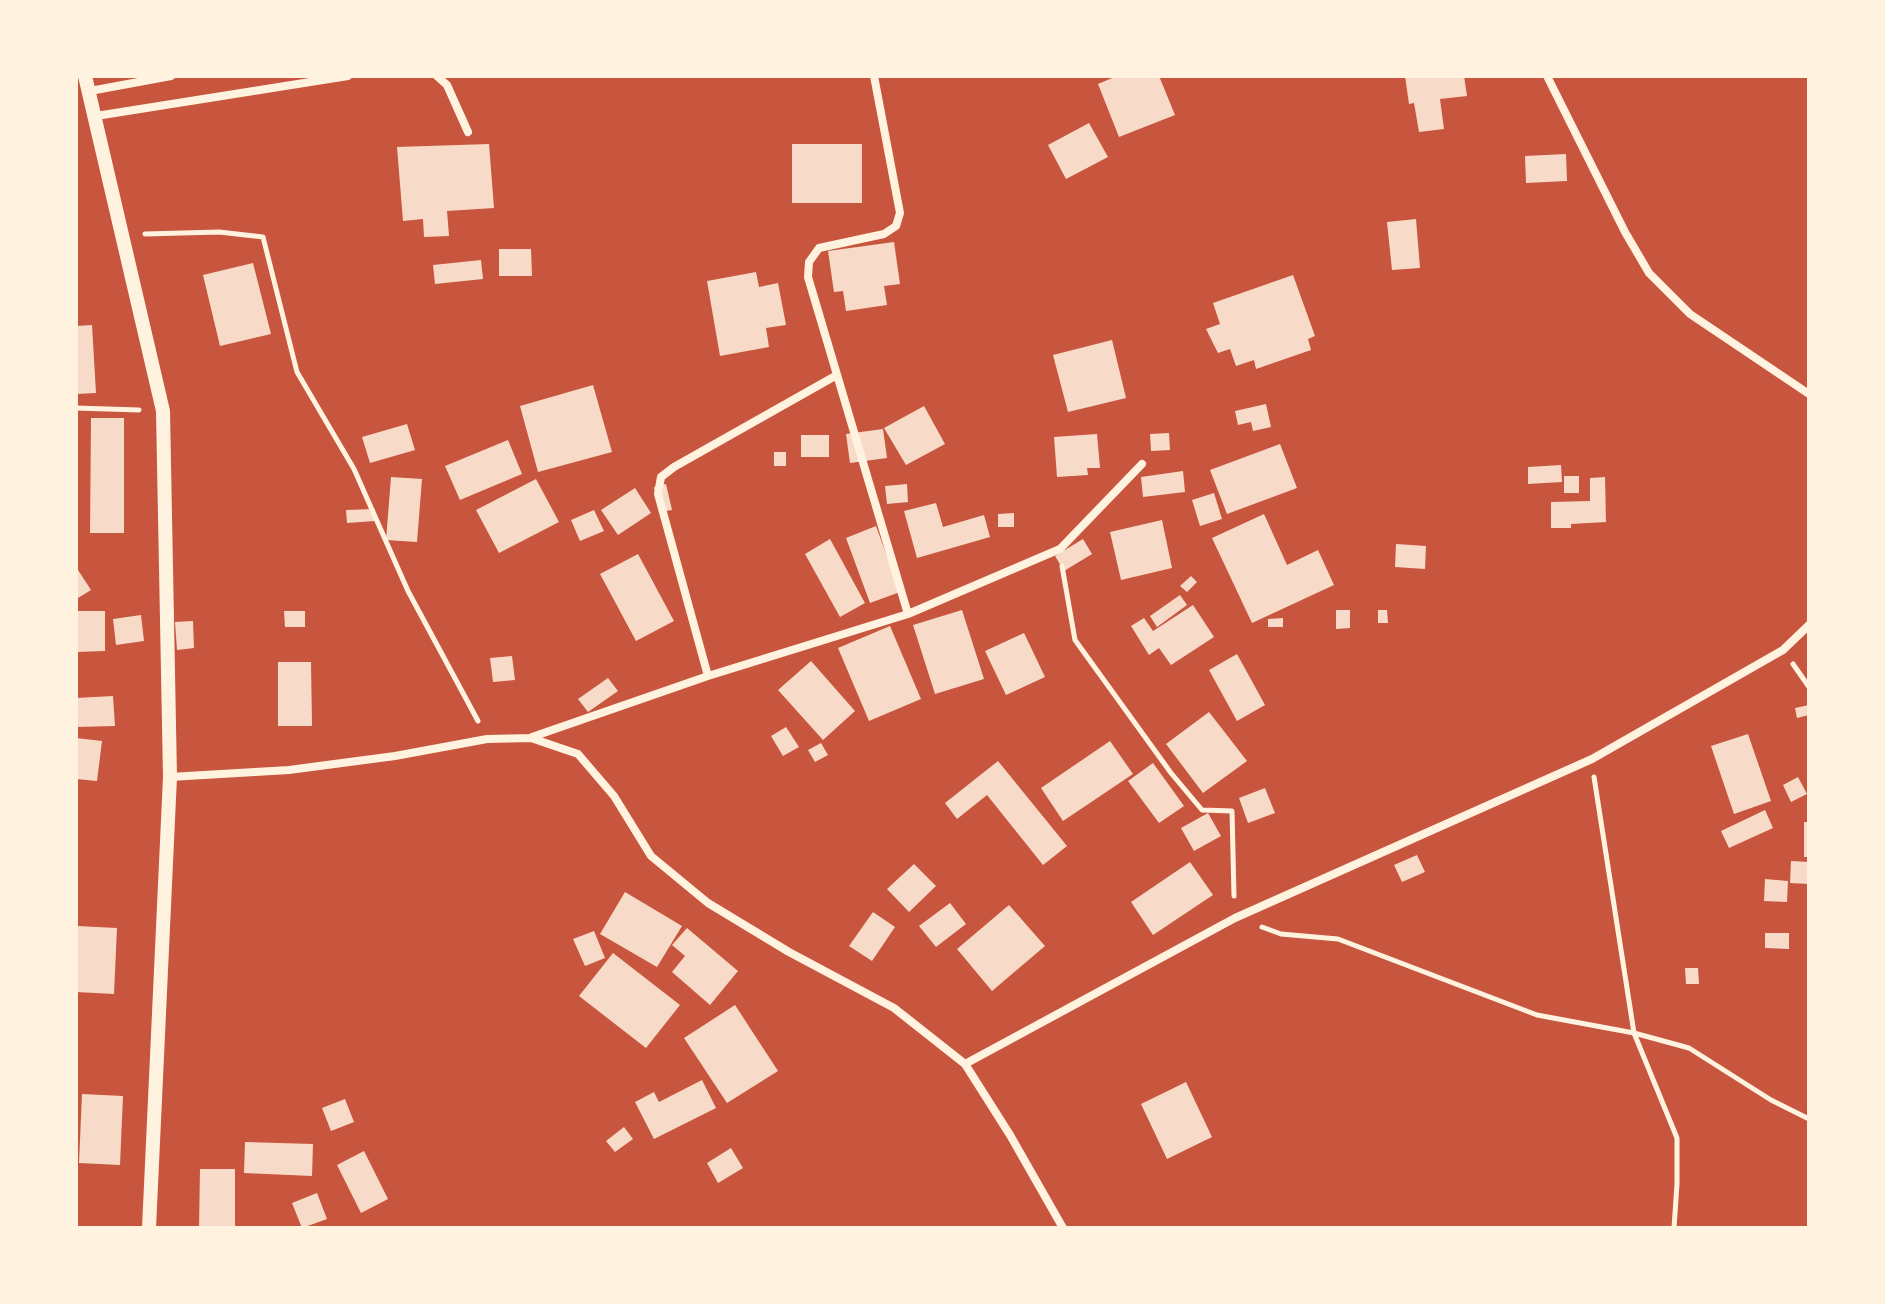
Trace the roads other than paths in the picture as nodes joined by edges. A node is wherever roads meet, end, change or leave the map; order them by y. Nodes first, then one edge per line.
1 (85, 76) edge
2 (171, 76) edge
3 (348, 76) edge
4 (437, 76) edge
5 (874, 76) edge
6 (1547, 76) edge
7 (90, 91) junction
8 (96, 116) junction
9 (468, 132) dead end
10 (837, 375) junction
11 (1809, 394) edge
12 (1142, 464) dead end
13 (908, 614) junction
14 (1809, 625) edge
15 (708, 676) junction
16 (531, 738) junction
17 (170, 777) junction
18 (965, 1064) junction
19 (149, 1228) edge
20 (1063, 1228) edge

1 - 7 street
2 - 7 street
3 - 8 street
4 - 9 street
5 - 10 street
6 - 11 street
7 - 8 street
8 - 17 street
10 - 13 street
10 - 15 street
12 - 13 street
13 - 15 street
14 - 18 street
15 - 16 street
16 - 17 street
16 - 18 street
17 - 19 street
18 - 20 street

